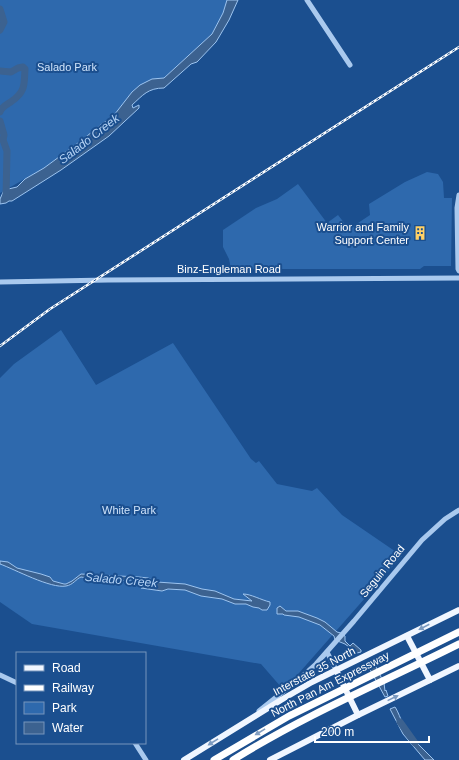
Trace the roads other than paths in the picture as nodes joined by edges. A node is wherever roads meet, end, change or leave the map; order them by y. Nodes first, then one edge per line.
1 (307, 0) edge
2 (350, 65) dead end
3 (459, 195) edge
4 (459, 271) edge
5 (459, 278) edge
6 (0, 282) edge
7 (459, 510) edge
8 (459, 610) edge
9 (459, 632) edge
10 (407, 636) junction
11 (459, 645) edge
12 (327, 652) junction
13 (459, 666) edge
14 (336, 670) junction
15 (0, 675) edge
16 (430, 680) junction
17 (16, 683) edge
18 (358, 715) junction
19 (241, 725) junction
20 (276, 735) junction
21 (136, 744) edge
22 (146, 760) edge
23 (184, 760) edge
24 (214, 760) edge
25 (233, 760) edge
26 (241, 760) edge
27 (270, 760) edge

1 - 2 street
3 - 4 street
5 - 6 street, Binz-Engleman Road
7 - 12 street, Seguin Road
8 -> 10 main road, Interstate 35 North
9 -> 24 highway, North Pan Am Expressway
10 - 14 main road, Interstate 35 North
10 - 16 main road
11 - 20 highway, North Pan Am Expressway
12 - 14 street
12 - 19 street, Seguin Road
13 - 16 main road
14 - 18 main road
14 - 19 main road, Interstate 35 North
15 - 17 street
18 -> 16 main road
18 - 27 main road
19 -> 23 main road, Interstate 35 North
20 - 25 highway, North Pan Am Expressway
20 - 26 highway
21 - 22 street

